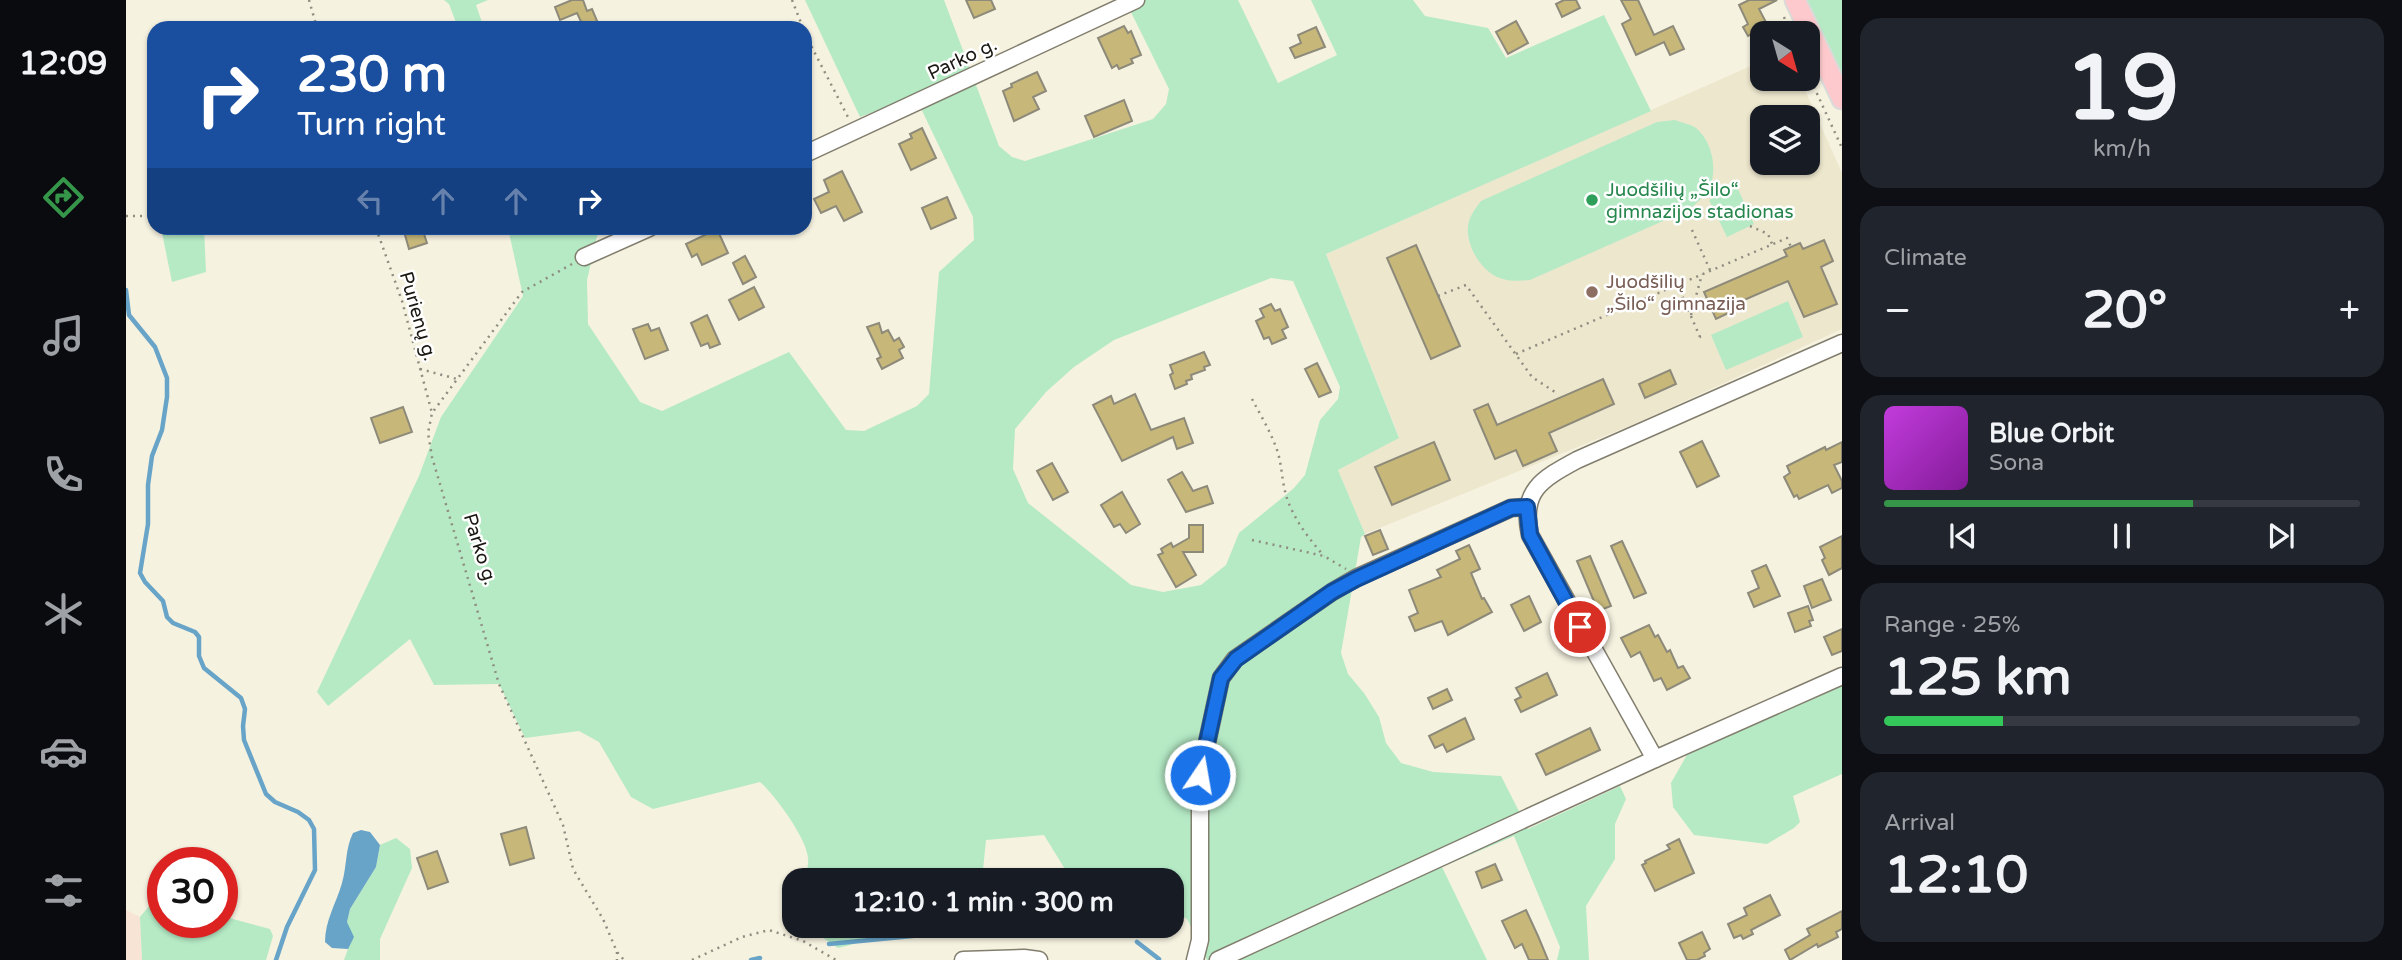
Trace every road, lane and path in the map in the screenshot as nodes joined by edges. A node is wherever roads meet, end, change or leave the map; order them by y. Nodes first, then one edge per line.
1 (309, 0) edge
2 (792, 0) edge
3 (1136, 0) edge
4 (1795, 0) edge
5 (315, 21) edge
6 (800, 21) edge
7 (812, 47) edge
8 (1816, 91) edge
9 (1842, 99) edge
10 (856, 131) junction
11 (1842, 148) edge
12 (812, 151) edge
13 (126, 216) edge
14 (147, 216) edge
15 (1750, 226) dead end
16 (1692, 230) dead end
17 (378, 235) edge
18 (633, 235) edge
19 (1772, 244) junction
20 (1791, 247) dead end
21 (584, 257) joint
22 (1710, 270) junction
23 (1702, 274) junction
24 (1677, 285) junction
25 (1438, 296) dead end
26 (1690, 315) junction
27 (1698, 338) dead end
28 (1842, 343) edge
29 (1516, 354) junction
30 (420, 369) junction
31 (457, 379) junction
32 (1558, 394) dead end
33 (1252, 399) dead end
34 (432, 413) junction
35 (1527, 507) junction
36 (1252, 540) dead end
37 (1324, 556) junction
38 (1356, 579) junction
39 (1842, 676) edge
40 (1654, 759) junction
41 (617, 952) junction
42 (617, 960) edge
43 (624, 960) edge
44 (692, 960) edge
45 (836, 960) edge
46 (963, 960) edge
47 (1039, 960) edge
48 (1195, 960) edge
49 (1218, 960) edge

1 - 5 path
2 - 6 path
3 - 10 street, Parko g.
4 - 9 main road
7 - 10 path
8 - 11 path
10 - 12 street, Parko g.
13 - 14 path
15 - 19 path
16 - 22 path
17 - 30 path, Purienų g.
18 - 21 street
19 - 20 path
19 - 22 path
21 - 31 path
22 - 23 path
23 - 24 path
23 - 26 path
24 - 26 path
24 - 29 path
25 - 29 path
26 - 27 path
28 - 35 street
29 - 32 path
30 - 31 path
30 - 34 path, Purienų g.
31 - 34 path
33 - 37 path
34 - 41 path, Parko g.
35 - 38 street
35 - 40 street
36 - 37 path
37 - 38 path
38 - 48 street
39 - 40 street
40 - 49 street
41 - 42 path
41 - 43 path, Parko g.
44 - 45 path
46 - 47 street

